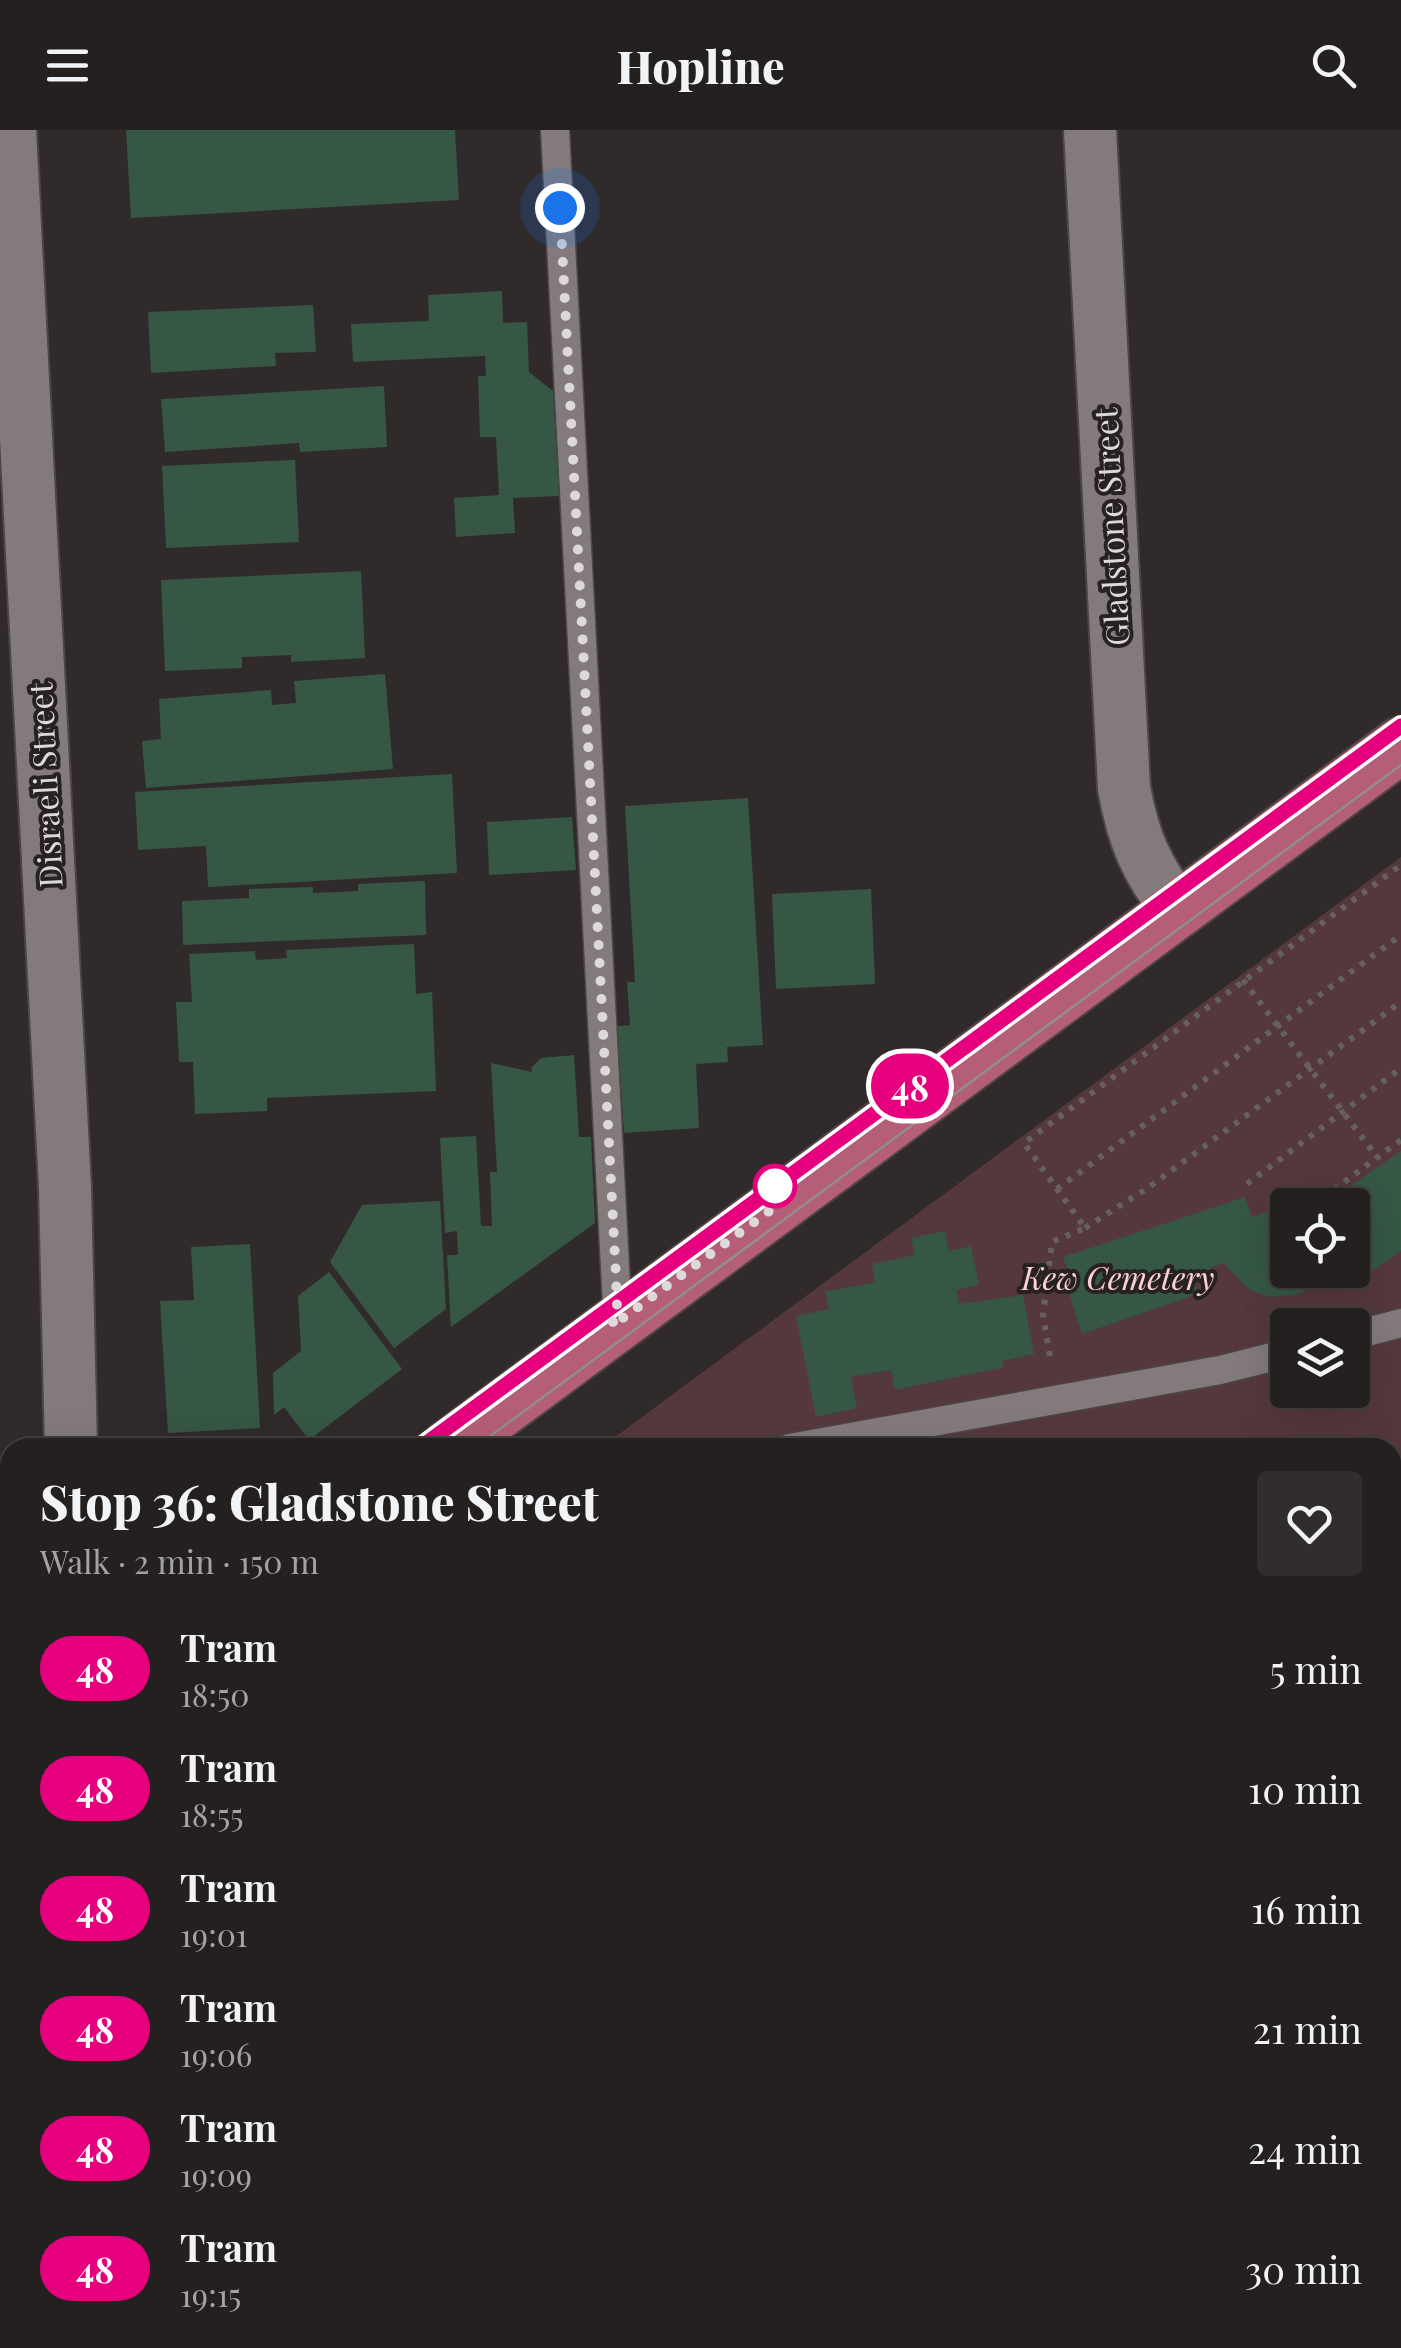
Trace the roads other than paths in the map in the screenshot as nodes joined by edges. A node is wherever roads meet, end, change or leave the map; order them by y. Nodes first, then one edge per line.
1 (10, 130) edge
2 (556, 130) edge
3 (1090, 130) edge
4 (1401, 745) edge
5 (1178, 910) junction
6 (1401, 1323) edge
7 (612, 1326) junction
8 (1370, 1331) edge
9 (1270, 1357) edge
10 (73, 1438) edge
11 (461, 1438) edge
12 (844, 1438) edge

1 - 10 street, Disraeli Street
2 - 7 lane
3 - 5 street, Gladstone Street
4 - 5 main road
5 - 7 main road
6 - 8 lane
7 - 11 main road
9 - 12 lane

